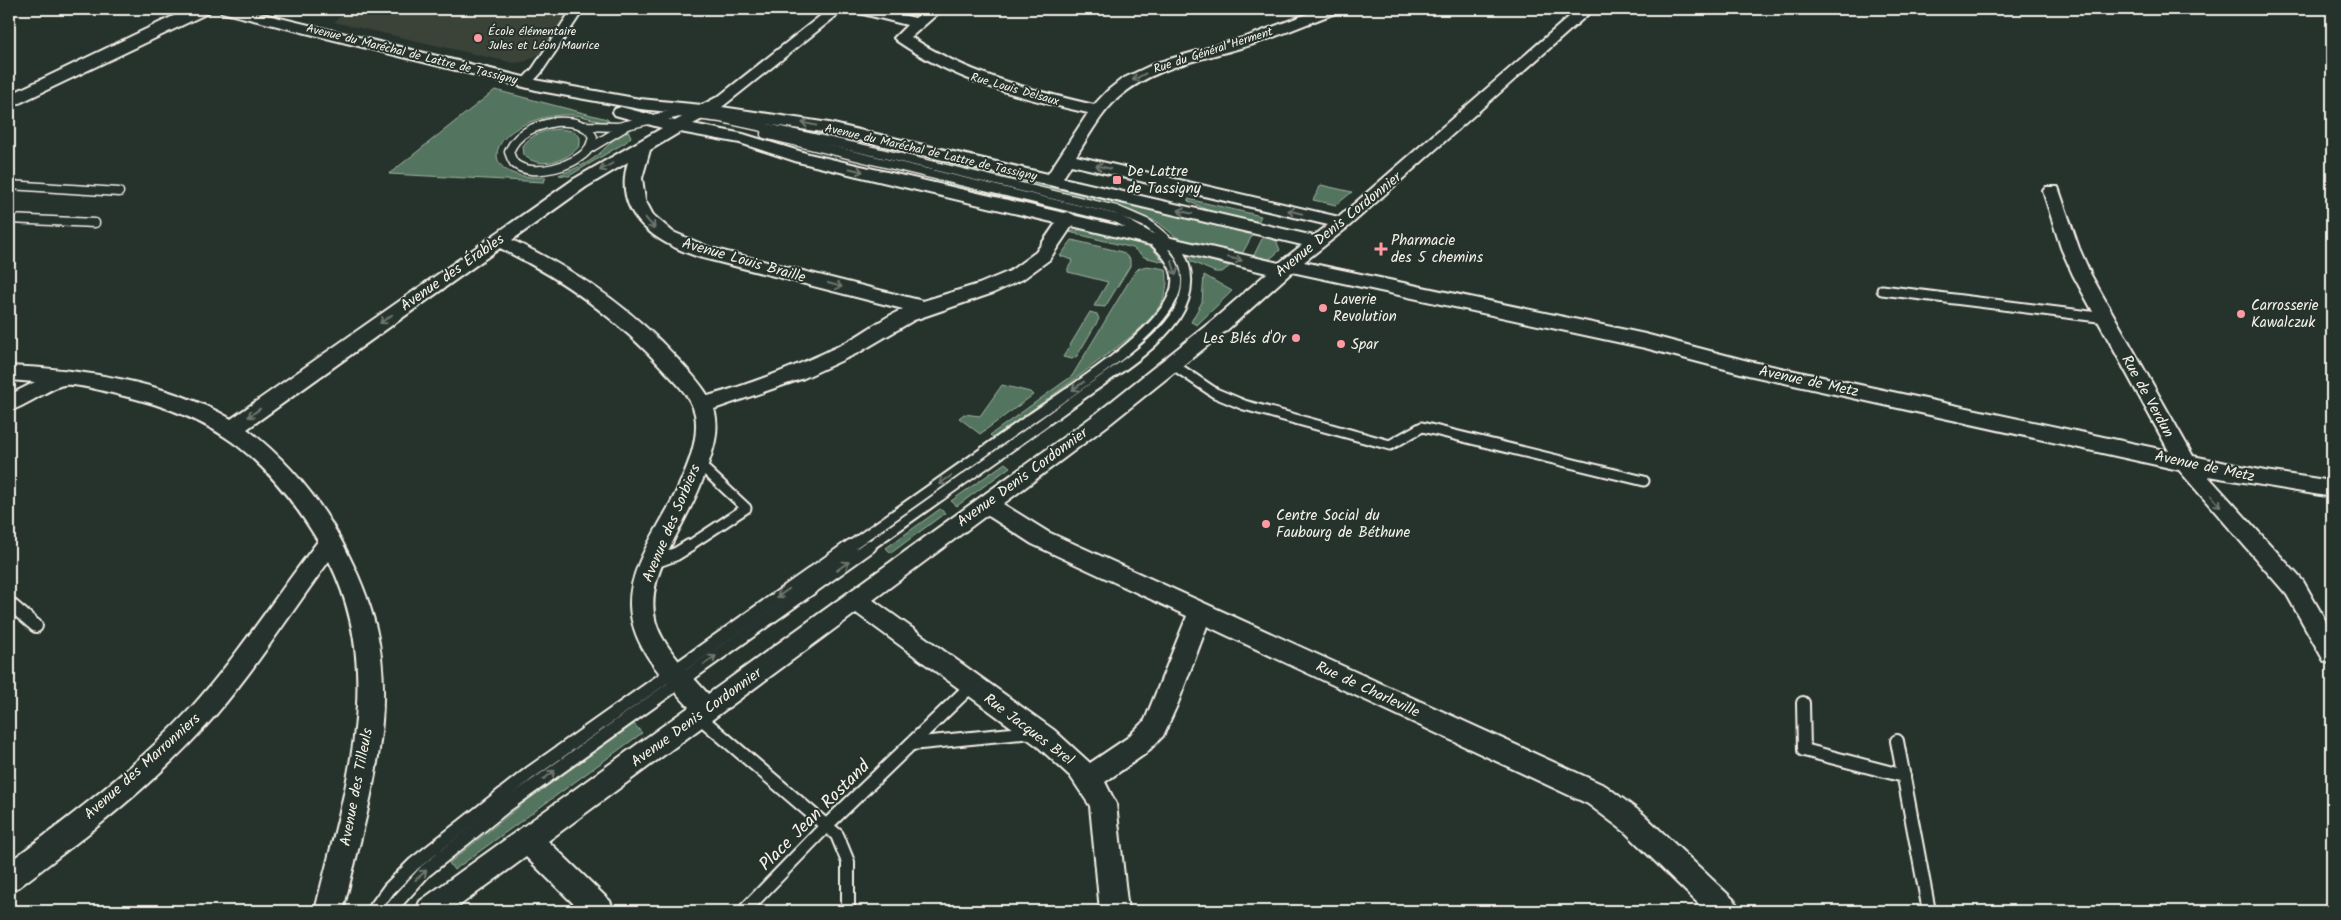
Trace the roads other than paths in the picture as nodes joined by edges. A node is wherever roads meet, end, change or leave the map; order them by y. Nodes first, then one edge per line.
1 (202, 9) edge
2 (226, 9) edge
3 (578, 9) edge
4 (838, 9) edge
5 (860, 9) edge
6 (936, 9) edge
7 (1333, 9) edge
8 (1587, 9) edge
9 (918, 23) junction
10 (754, 78) junction
11 (533, 84) junction
12 (9, 102) edge
13 (1099, 111) junction
14 (695, 118) junction
15 (640, 122) junction
16 (722, 122) junction
17 (584, 126) junction
18 (643, 146) junction
19 (590, 148) junction
20 (1067, 159) junction
21 (1052, 181) junction
22 (9, 185) edge
23 (2052, 191) dead end
24 (120, 192) dead end
25 (1068, 218) junction
26 (9, 219) edge
27 (95, 223) dead end
28 (1342, 223) junction
29 (1152, 239) junction
30 (498, 240) junction
31 (1318, 243) junction
32 (1172, 244) junction
33 (1285, 268) junction
34 (1882, 290) dead end
35 (923, 308) junction
36 (2106, 318) junction
37 (1172, 364) junction
38 (9, 373) edge
39 (60, 378) junction
40 (9, 404) edge
41 (703, 406) junction
42 (232, 429) junction
43 (698, 463) junction
44 (2186, 463) junction
45 (1644, 481) dead end
46 (2332, 489) edge
47 (986, 504) junction
48 (330, 542) junction
49 (650, 563) junction
50 (856, 600) junction
51 (9, 602) edge
52 (1200, 612) junction
53 (36, 626) dead end
54 (2332, 654) edge
55 (677, 675) junction
56 (971, 686) junction
57 (1803, 703) dead end
58 (702, 712) junction
59 (1036, 732) junction
60 (1897, 741) dead end
61 (911, 744) junction
62 (1904, 776) junction
63 (1088, 778) junction
64 (828, 824) junction
65 (528, 840) junction
66 (9, 878) edge
67 (329, 911) edge
68 (373, 911) edge
69 (389, 911) edge
70 (430, 911) edge
71 (600, 911) edge
72 (744, 911) edge
73 (848, 911) edge
74 (1114, 911) edge
75 (1725, 911) edge
76 (1929, 911) edge

1 - 12 street
2 - 11 street, Avenue du Maréchal de Lattre de Tassigny
3 - 11 street
4 - 10 street
5 - 9 street
6 - 9 street
7 -> 13 street, Rue du Général Herment
8 - 28 street, Avenue Denis Cordonnier
9 - 13 street, Rue Louis Delsaux
10 - 14 street, Avenue des Érables
10 - 16 street
11 - 14 street, Avenue du Maréchal de Lattre de Tassigny
11 - 15 street, Avenue du Maréchal de Lattre de Tassigny
13 - 20 street, Rue du Général Herment
14 - 15 street, Avenue du Maréchal de Lattre de Tassigny
14 - 15 lane
14 - 16 street, Avenue du Maréchal de Lattre de Tassigny
14 - 16 street, Avenue du Maréchal de Lattre de Tassigny
14 - 18 street, Avenue des Érables
15 - 17 lane
15 - 19 lane
21 -> 16 street, Avenue du Maréchal de Lattre de Tassigny
16 -> 25 street, Avenue du Maréchal de Lattre de Tassigny
16 - 29 lane
16 - 32 lane
17 - 19 lane
17 - 19 lane
18 -> 30 street, Avenue des Érables
18 -> 35 street, Avenue Louis Braille
20 - 21 street, Rue du Général Herment
28 -> 20 street
31 -> 21 street, Avenue du Maréchal de Lattre de Tassigny
22 - 24 lane
23 - 36 street, Rue de Verdun
25 - 29 street, Avenue du Maréchal de Lattre de Tassigny
25 - 35 street
26 - 27 lane
28 - 31 street, Avenue Denis Cordonnier
29 - 32 street, Avenue du Maréchal de Lattre de Tassigny
29 -> 55 lane
30 - 41 street, Avenue des Sorbiers
30 -> 42 street, Avenue des Érables
31 - 33 street, Avenue Denis Cordonnier
32 -> 33 street, Avenue du Maréchal de Lattre de Tassigny
55 -> 32 lane
33 - 37 street, Avenue Denis Cordonnier
33 - 44 street, Avenue de Metz
34 - 36 lane
35 - 41 street
36 - 44 street, Rue de Verdun
37 - 45 lane
37 - 47 street, Avenue Denis Cordonnier
38 - 39 street, Avenue des Tilleuls
39 - 40 street
39 - 42 street, Avenue des Tilleuls
41 - 43 street, Avenue des Sorbiers
42 - 48 street, Avenue des Tilleuls
43 - 49 street, Avenue des Sorbiers
43 - 49 lane
44 - 46 street, Avenue de Metz
44 -> 54 street, Rue de Verdun
47 - 50 street, Avenue Denis Cordonnier
47 - 52 street, Rue de Charleville
48 - 66 street, Avenue des Marronniers
48 - 67 street, Avenue des Tilleuls
49 - 55 street, Avenue des Sorbiers
50 - 56 street, Rue Jacques Brel
50 - 58 street, Avenue Denis Cordonnier
51 - 53 lane
52 - 63 street
52 - 75 street, Rue de Charleville
55 - 58 street, Avenue des Sorbiers
55 - 68 lane
69 -> 55 lane
56 - 59 street, Rue Jacques Brel
56 - 61 lane, Place Jean Rostand
57 - 62 lane
58 - 64 lane
58 - 65 street, Avenue Denis Cordonnier
59 - 61 lane
59 - 63 street, Rue Jacques Brel
60 - 62 lane
61 - 64 lane, Place Jean Rostand
62 - 76 lane
63 - 74 street, Rue Jacques Brel
64 - 72 lane, Place Jean Rostand
64 - 73 lane
65 - 70 street, Avenue Denis Cordonnier
65 - 71 street

